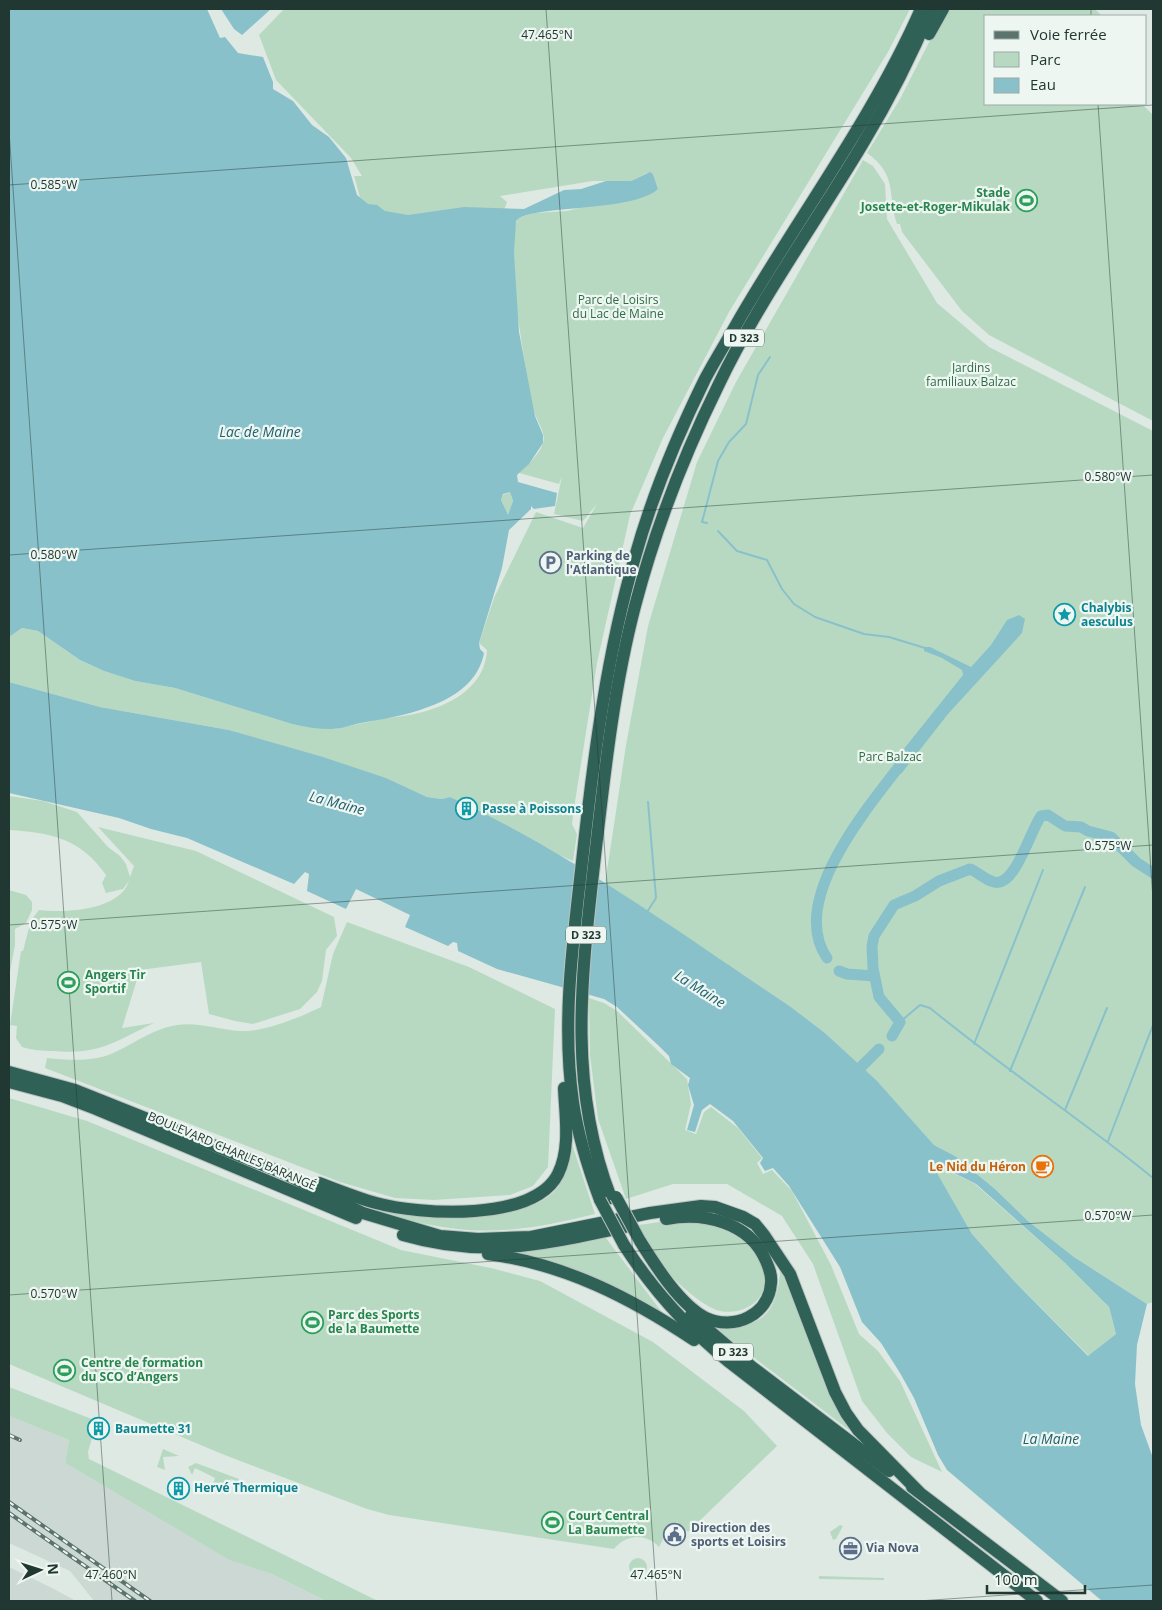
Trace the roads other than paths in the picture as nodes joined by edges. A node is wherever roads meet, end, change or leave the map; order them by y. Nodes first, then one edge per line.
1 (916, 9) edge
2 (921, 9) edge
3 (932, 9) edge
4 (941, 9) edge
5 (876, 95) junction
6 (872, 128) junction
7 (569, 1021) junction
8 (9, 1072) edge
9 (9, 1082) edge
10 (283, 1173) junction
11 (609, 1198) junction
12 (633, 1243) junction
13 (444, 1245) junction
14 (728, 1361) junction
15 (919, 1492) junction
16 (1037, 1601) edge
17 (1062, 1601) edge

1 - 5 highway
2 - 5 highway, D 323
3 - 6 highway, D 323
4 - 6 highway
5 - 7 highway, D 323
6 - 11 highway, D 323
7 - 10 highway
7 - 11 highway, D 323
8 - 10 highway, BOULEVARD CHARLES BARANGÉ
9 - 13 highway, BOULEVARD CHARLES BARANGÉ
10 - 15 highway, BOULEVARD CHARLES BARANGÉ
11 - 12 highway, D 323
12 - 13 highway
12 - 14 highway, D 323
12 - 15 highway, D 323
13 - 14 highway
14 - 16 highway, D 323
15 - 17 highway, D 323

